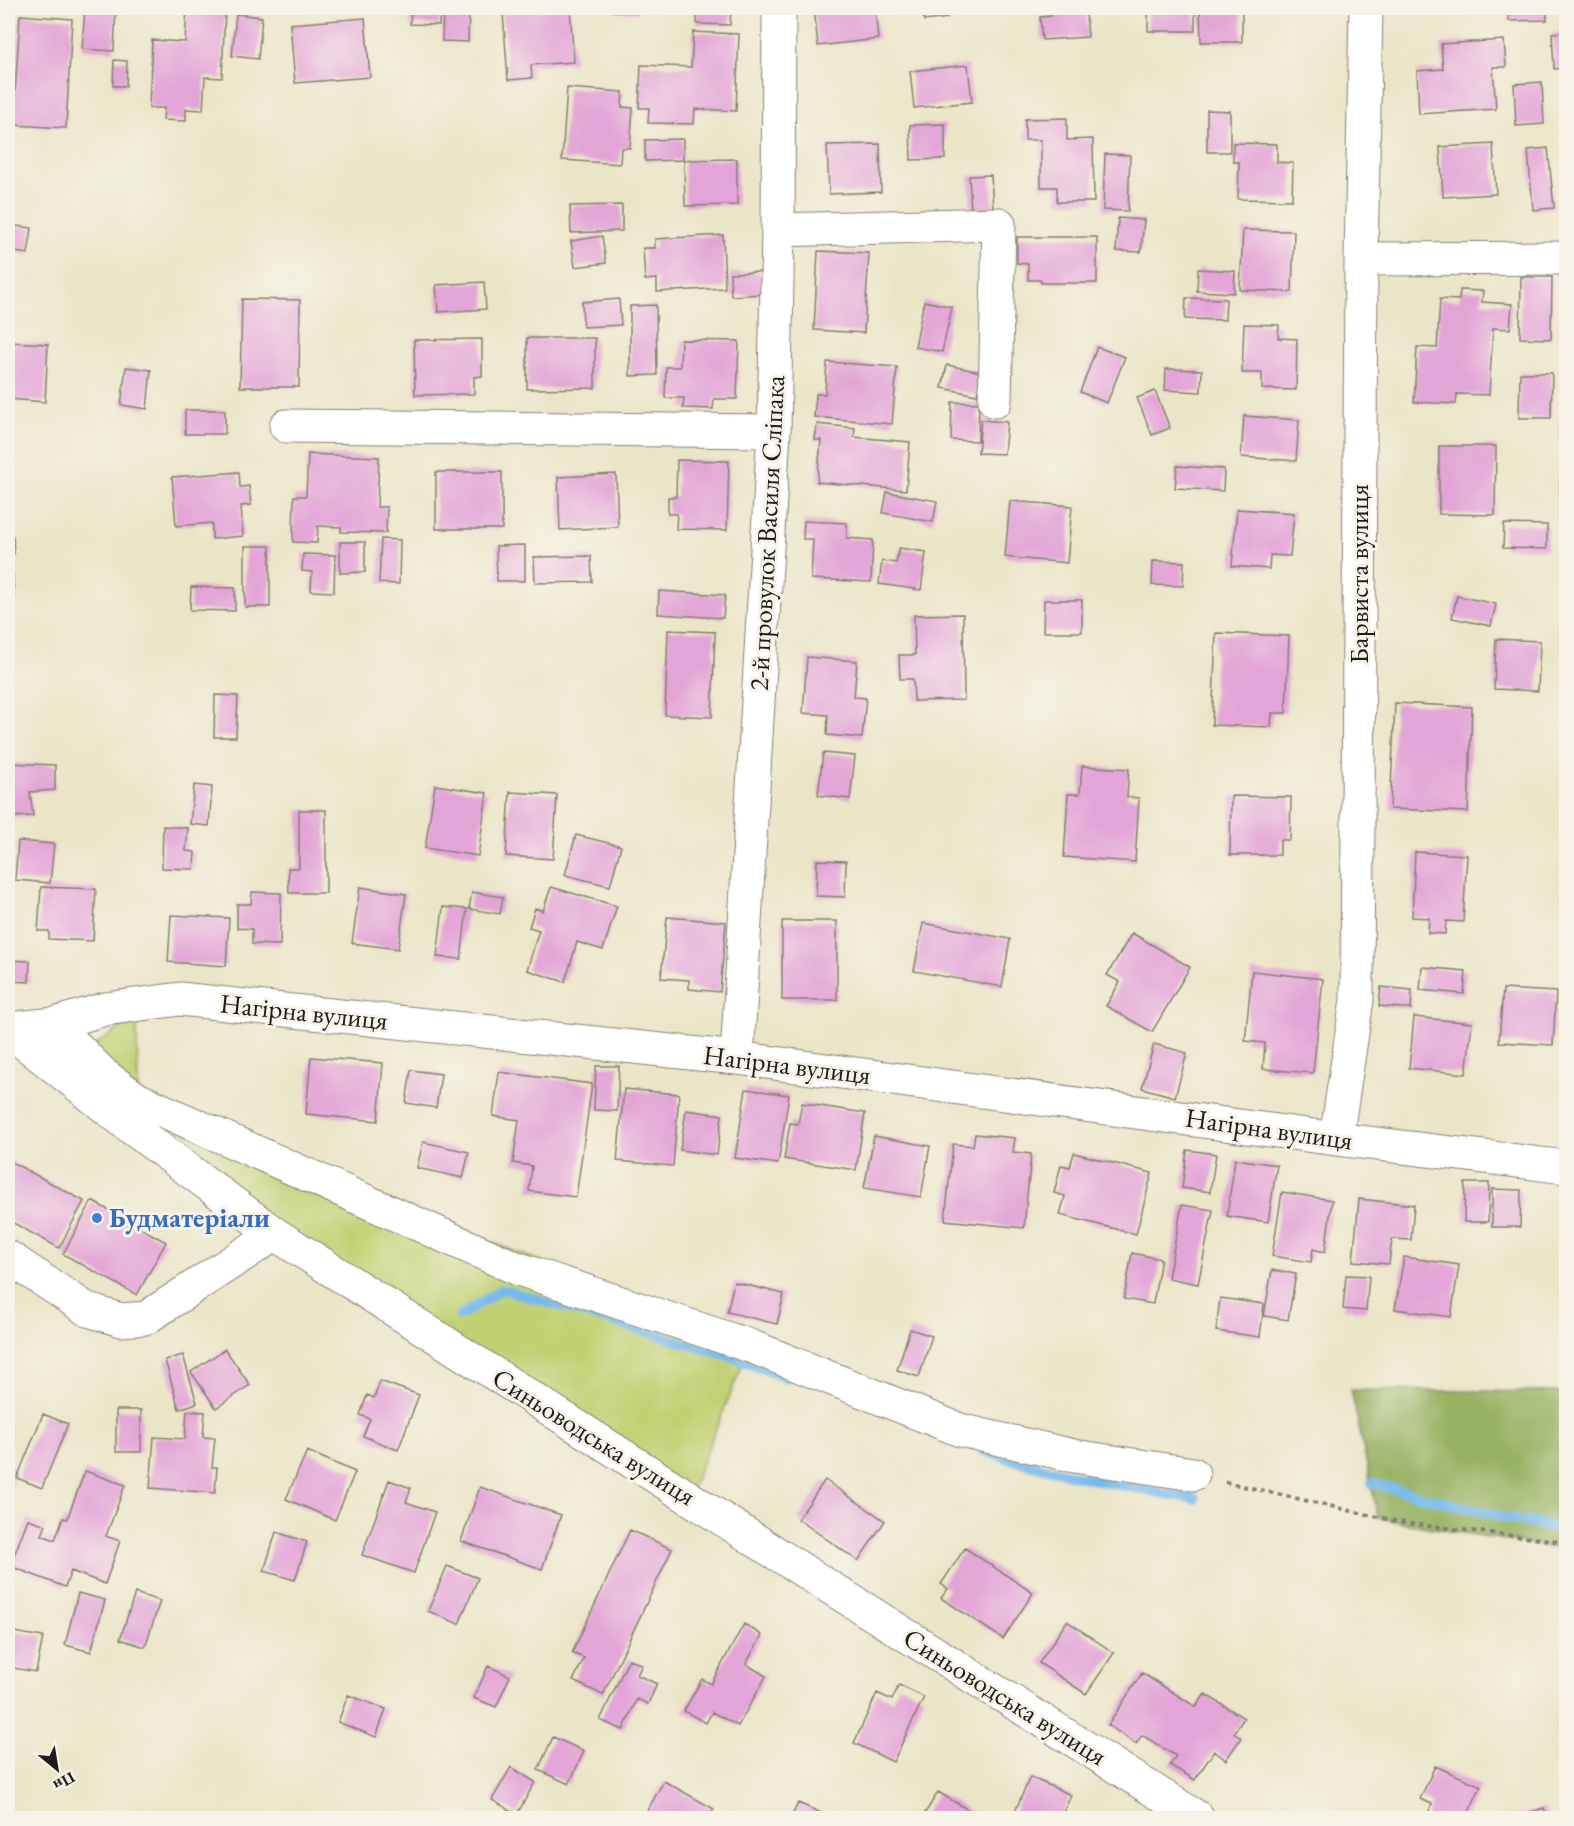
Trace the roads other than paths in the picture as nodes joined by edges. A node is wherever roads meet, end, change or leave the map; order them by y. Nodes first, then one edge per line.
1 (779, 8) edge
2 (1366, 8) edge
3 (778, 230) junction
4 (1566, 258) edge
5 (1361, 260) junction
6 (995, 401) dead end
7 (286, 426) dead end
8 (774, 431) junction
9 (54, 1024) junction
10 (8, 1030) edge
11 (737, 1058) junction
12 (1336, 1138) junction
13 (1566, 1167) edge
14 (275, 1234) junction
15 (8, 1257) edge
16 (1193, 1474) road end
17 (1198, 1818) edge

1 - 3 street, 2-й провулок Василя Сліпака
2 - 5 street, Барвиста вулиця
3 - 6 street
3 - 8 street, 2-й провулок Василя Сліпака
4 - 5 street
5 - 12 street, Барвиста вулиця
7 - 8 street
8 - 11 street, 2-й провулок Василя Сліпака
9 - 10 street, Нагірна вулиця
9 - 11 street, Нагірна вулиця
9 - 16 street
10 - 14 street, Синьоводська вулиця
11 - 12 street, Нагірна вулиця
12 - 13 street, Нагірна вулиця
14 - 15 street
14 - 17 street, Синьоводська вулиця

